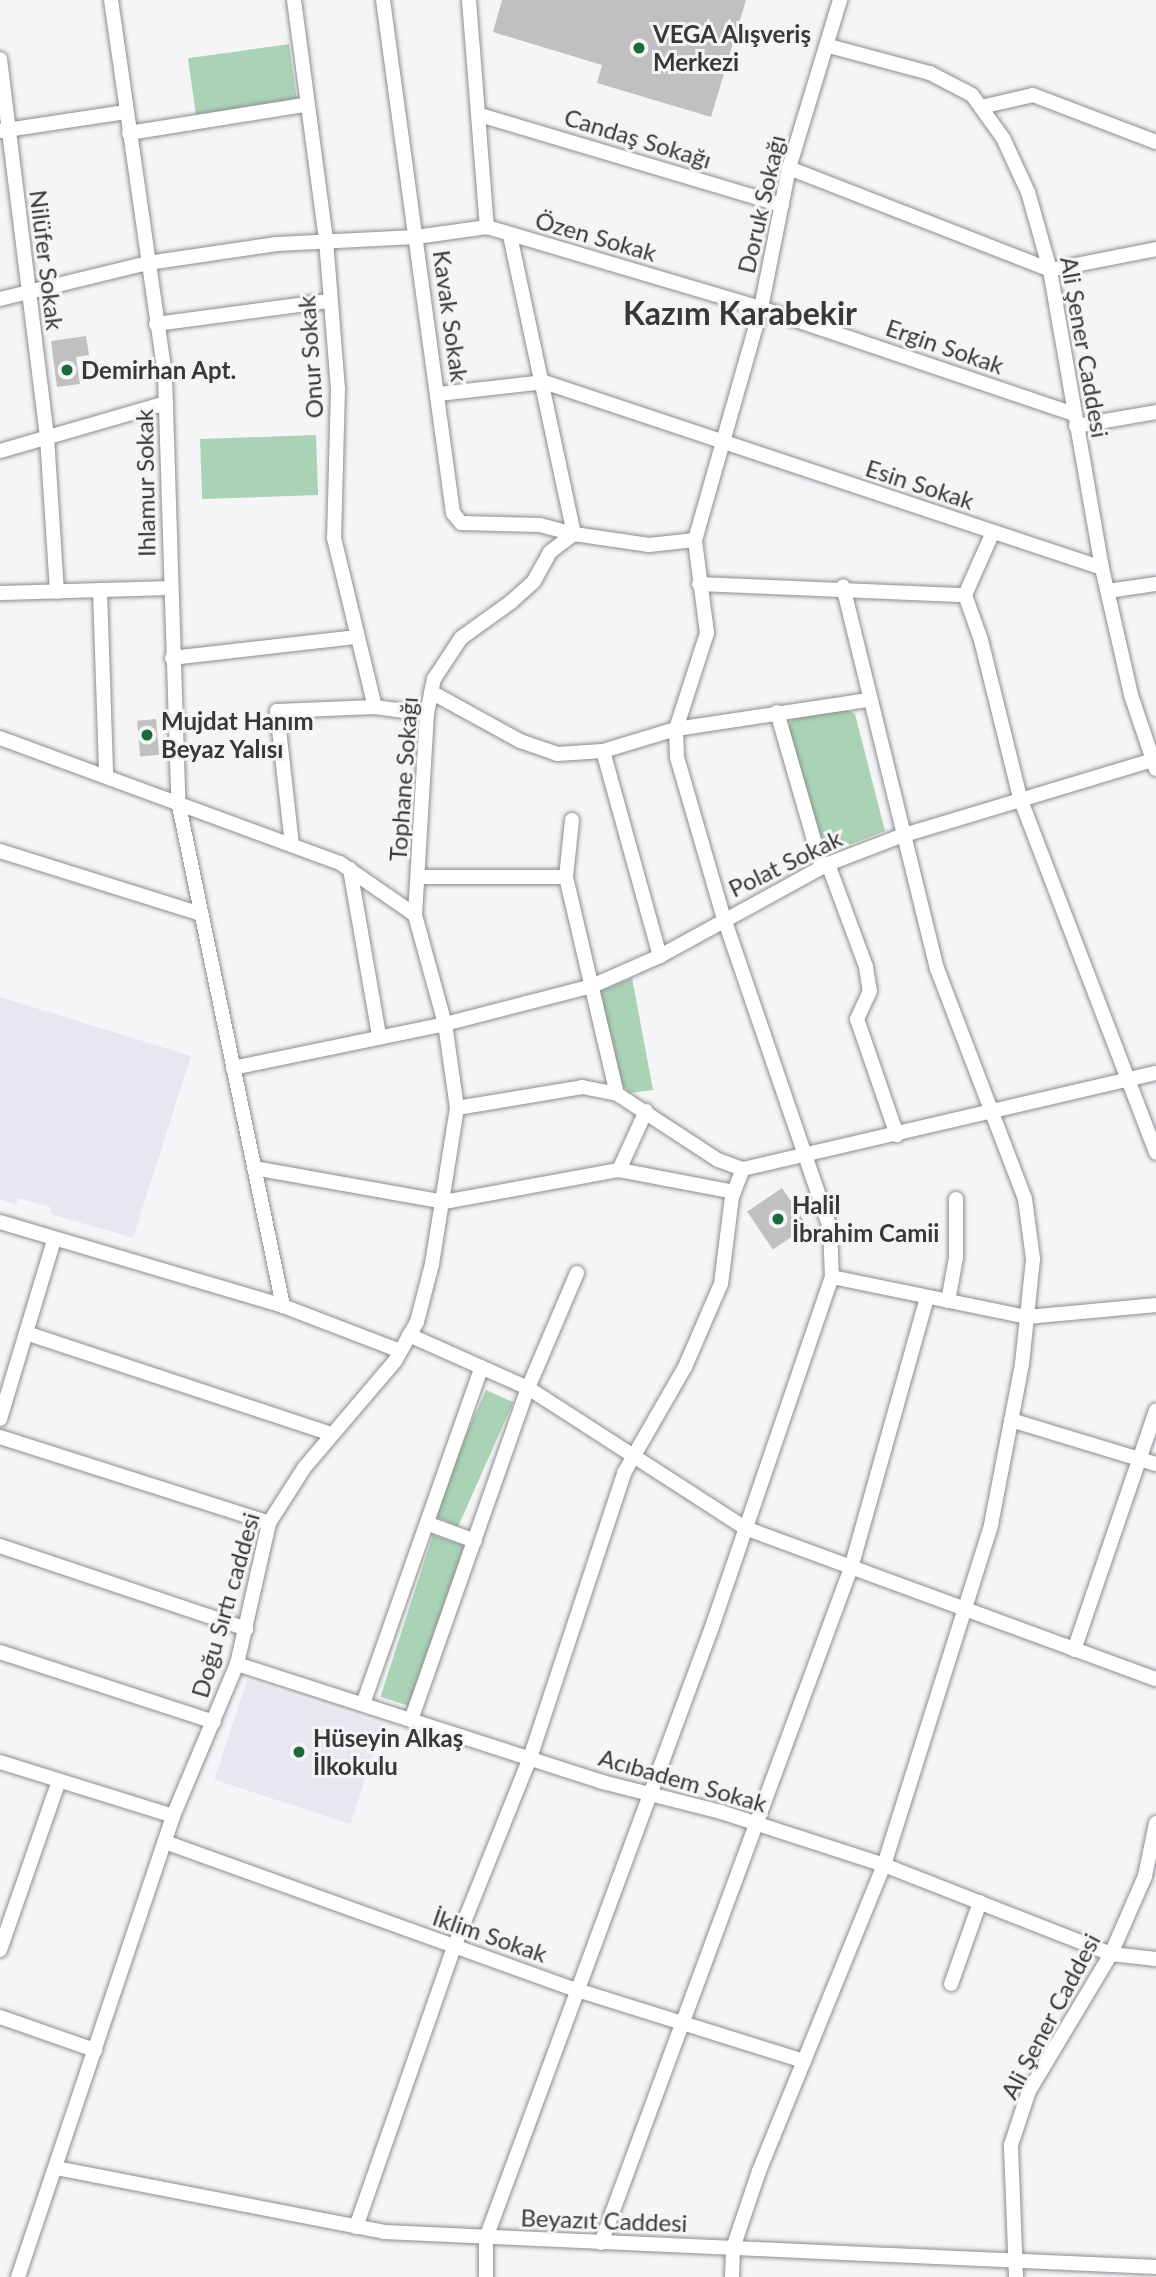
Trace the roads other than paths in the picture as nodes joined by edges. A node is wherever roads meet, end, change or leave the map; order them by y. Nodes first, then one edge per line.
1 (111, 0) edge
2 (294, 0) edge
3 (383, 0) edge
4 (468, 0) edge
5 (840, 0) edge
6 (829, 46) junction
7 (0, 59) edge
8 (304, 105) junction
9 (981, 107) junction
10 (126, 112) junction
11 (480, 116) junction
12 (4, 131) edge
13 (129, 133) junction
14 (1156, 142) edge
15 (789, 168) junction
16 (782, 205) junction
17 (487, 227) junction
18 (510, 235) junction
19 (416, 237) junction
20 (326, 240) junction
21 (1156, 249) edge
22 (148, 263) junction
23 (1050, 270) junction
24 (27, 292) junction
25 (0, 299) edge
26 (328, 301) junction
27 (761, 308) junction
28 (156, 324) junction
29 (544, 382) junction
30 (439, 394) junction
31 (166, 403) junction
32 (1156, 412) edge
33 (1075, 420) junction
34 (47, 437) junction
35 (723, 441) junction
36 (0, 450) edge
37 (993, 533) junction
38 (574, 534) junction
39 (695, 540) junction
40 (1102, 568) junction
41 (1156, 583) edge
42 (699, 584) junction
43 (843, 586) junction
44 (171, 588) junction
45 (100, 590) junction
46 (1108, 591) junction
47 (57, 592) junction
48 (0, 593) edge
49 (965, 596) junction
50 (356, 637) junction
51 (172, 658) junction
52 (431, 692) junction
53 (867, 700) junction
54 (375, 707) junction
55 (777, 712) junction
56 (427, 714) junction
57 (676, 729) junction
58 (0, 738) edge
59 (603, 751) junction
60 (1155, 762) edge
61 (106, 775) junction
62 (1020, 798) junction
63 (178, 801) junction
64 (572, 820) dead end
65 (901, 836) junction
66 (292, 845) junction
67 (0, 851) edge
68 (825, 866) junction
69 (350, 869) junction
70 (418, 877) junction
71 (566, 877) junction
72 (201, 914) junction
73 (415, 915) junction
74 (724, 919) junction
75 (660, 956) junction
76 (592, 986) junction
77 (445, 1024) junction
78 (379, 1036) junction
79 (233, 1068) junction
80 (1156, 1073) edge
81 (1125, 1081) junction
82 (617, 1094) junction
83 (457, 1108) junction
84 (646, 1111) junction
85 (991, 1113) junction
86 (897, 1135) junction
87 (1156, 1153) edge
88 (805, 1157) junction
89 (254, 1168) junction
90 (743, 1169) junction
91 (619, 1170) junction
92 (734, 1192) junction
93 (956, 1199) dead end
94 (444, 1202) junction
95 (0, 1222) edge
96 (54, 1240) junction
97 (577, 1273) dead end
98 (832, 1278) junction
99 (927, 1297) junction
100 (948, 1301) junction
101 (1156, 1305) edge
102 (283, 1306) junction
103 (1027, 1317) junction
104 (26, 1333) junction
105 (409, 1335) junction
106 (400, 1351) junction
107 (482, 1367) junction
108 (528, 1388) junction
109 (1156, 1411) edge
110 (0, 1419) edge
111 (1011, 1420) junction
112 (332, 1434) junction
113 (0, 1437) edge
114 (1138, 1458) junction
115 (631, 1459) junction
116 (1156, 1464) edge
117 (269, 1523) junction
118 (429, 1524) junction
119 (745, 1528) junction
120 (475, 1541) junction
121 (0, 1546) edge
122 (851, 1568) junction
123 (964, 1611) junction
124 (246, 1629) junction
125 (1074, 1650) junction
126 (0, 1652) edge
127 (237, 1664) junction
128 (1156, 1679) edge
129 (363, 1704) junction
130 (411, 1720) junction
131 (214, 1722) junction
132 (530, 1758) junction
133 (0, 1762) edge
134 (59, 1781) junction
135 (649, 1793) junction
136 (173, 1816) junction
137 (1156, 1823) edge
138 (760, 1825) junction
139 (165, 1842) junction
140 (884, 1865) junction
141 (979, 1902) junction
142 (454, 1947) junction
143 (0, 1950) edge
144 (1111, 1954) junction
145 (1156, 1959) edge
146 (951, 1984) dead end
147 (577, 1990) junction
148 (0, 2017) edge
149 (685, 2024) junction
150 (95, 2050) junction
151 (804, 2062) junction
152 (56, 2168) junction
153 (356, 2227) junction
154 (486, 2238) junction
155 (601, 2243) junction
156 (733, 2248) junction
157 (1016, 2259) junction
158 (1156, 2267) edge
159 (18, 2277) edge
160 (486, 2277) edge
161 (732, 2277) edge
162 (1016, 2277) edge

1 - 10 street, Ihlamur Sokak
2 - 8 street, Onur Sokak
3 - 19 street, Kavak Sokak
4 - 11 street
5 - 6 street, Doruk Sokağı
6 - 9 street, Ali Şener Caddesi
6 - 15 street, Doruk Sokağı
7 - 12 street, Nilüfer Sokak
8 - 13 street
8 - 20 street, Onur Sokak
9 - 14 street
9 - 23 street, Ali Şener Caddesi
10 - 12 street
10 - 13 street, Ihlamur Sokak
11 - 16 street, Candaş Sokağı
11 - 17 street
12 - 24 street, Nilüfer Sokak
13 - 22 street, Ihlamur Sokak
15 - 16 street, Doruk Sokağı
15 - 23 street
16 - 27 street, Doruk Sokağı
17 - 18 street, Özen Sokak
17 - 19 street, Özen Sokak
18 - 27 street, Özen Sokak
18 - 29 street
19 - 20 street, Özen Sokak
19 - 30 street, Kavak Sokak
20 - 22 street, Özen Sokak
20 - 26 street, Onur Sokak
21 - 23 street
22 - 24 street, Özen Sokak
22 - 28 street, Ihlamur Sokak
23 - 33 street, Ali Şener Caddesi
24 - 25 street, Özen Sokak
24 - 34 street, Nilüfer Sokak
26 - 28 street
26 - 50 street, Onur Sokak
27 - 33 street, Ergin Sokak
27 - 35 street, Doruk Sokağı
28 - 31 street, Ihlamur Sokak
29 - 30 street
29 - 35 street, Esin Sokak
29 - 38 street
30 - 38 street, Kavak Sokak
31 - 34 street
31 - 44 street, Ihlamur Sokak
32 - 33 street
33 - 40 street, Ali Şener Caddesi
34 - 36 street
34 - 47 street, Nilüfer Sokak
35 - 37 street, Esin Sokak
35 - 39 street, Doruk Sokağı
37 - 40 street, Esin Sokak
37 - 49 street
38 - 39 street
38 - 52 street, Tophane Sokağı
39 - 42 street
40 - 46 street, Ali Şener Caddesi
41 - 46 street
42 - 43 street
42 - 57 street
43 - 49 street
43 - 53 street
44 - 45 street
44 - 51 street, Ihlamur Sokak
45 - 47 street
45 - 61 street
46 - 60 street, Ali Şener Caddesi
47 - 48 street
49 - 62 street
50 - 51 street
50 - 54 street, Onur Sokak
51 - 63 street, Ihlamur Sokak
52 - 56 street, Tophane Sokağı
52 - 59 street
53 - 55 street
53 - 65 street
54 - 56 street
54 - 66 street
55 - 57 street
55 - 68 street
56 - 70 street, Tophane Sokağı
57 - 59 street
57 - 74 street
58 - 61 street
59 - 75 street
60 - 62 street, Polat Sokak
61 - 63 street
62 - 65 street, Polat Sokak
62 - 81 street
63 - 66 street
63 - 72 street, Ihlamur Sokak
64 - 71 street
65 - 68 street, Polat Sokak
65 - 85 street
66 - 69 street
67 - 72 street
68 - 74 street, Polat Sokak
68 - 86 street
69 - 73 street
69 - 78 street
70 - 71 street
70 - 73 street, Tophane Sokağı
71 - 76 street
72 - 79 street, Ihlamur Sokak
73 - 77 street, Doğu Sırtı caddesi
74 - 75 street, Polat Sokak
74 - 88 street
75 - 76 street, Polat Sokak
76 - 77 street, Polat Sokak
76 - 82 street
77 - 78 street, Polat Sokak
77 - 83 street, Doğu Sırtı caddesi
78 - 79 street, Polat Sokak
79 - 89 street, Ihlamur Sokak
80 - 81 street
81 - 85 street
81 - 87 street
82 - 83 street
82 - 84 street
83 - 94 street, Doğu Sırtı caddesi
84 - 90 street
84 - 91 street
85 - 86 street
85 - 103 street
86 - 88 street
88 - 90 street
88 - 98 street
89 - 94 street
89 - 102 street, Ihlamur Sokak
90 - 92 street
91 - 92 street
91 - 94 street
92 - 115 street
93 - 100 street
94 - 105 street, Doğu Sırtı caddesi
95 - 96 street
96 - 102 street
96 - 104 street
97 - 108 street
98 - 99 street
98 - 119 street
99 - 100 street
99 - 122 street
100 - 103 street
101 - 103 street
102 - 106 street
103 - 111 street
104 - 110 street
104 - 112 street
105 - 106 street, Doğu Sırtı caddesi
105 - 107 street
106 - 112 street, Doğu Sırtı caddesi
107 - 108 street
107 - 118 street
108 - 115 street
108 - 120 street
109 - 114 street
111 - 114 street
111 - 123 street
112 - 117 street, Doğu Sırtı caddesi
113 - 117 street
114 - 116 street
114 - 125 street
115 - 119 street
115 - 132 street
117 - 124 street, Doğu Sırtı caddesi
118 - 120 street
118 - 129 street
119 - 122 street
119 - 135 street
120 - 130 street
121 - 124 street
122 - 123 street
122 - 138 street
123 - 125 street
123 - 140 street
124 - 127 street, Doğu Sırtı caddesi
125 - 128 street
126 - 131 street
127 - 129 street, Acıbadem Sokak
127 - 131 street, Doğu Sırtı caddesi
129 - 130 street, Acıbadem Sokak
130 - 132 street, Acıbadem Sokak
131 - 136 street, Doğu Sırtı caddesi
132 - 135 street, Acıbadem Sokak
132 - 142 street
133 - 134 street
134 - 136 street
134 - 143 street
135 - 138 street, Acıbadem Sokak
135 - 147 street
136 - 139 street, Doğu Sırtı caddesi
137 - 144 street, Ali Şener Caddesi
138 - 140 street, Acıbadem Sokak
138 - 149 street
139 - 142 street, İklim Sokak
139 - 150 street, Doğu Sırtı caddesi
140 - 141 street, Acıbadem Sokak
140 - 151 street
141 - 144 street, Acıbadem Sokak
141 - 146 street
142 - 147 street, İklim Sokak
142 - 153 street
144 - 145 street, Acıbadem Sokak
144 - 157 street, Ali Şener Caddesi
147 - 149 street, İklim Sokak
147 - 154 street
148 - 150 street
149 - 151 street, İklim Sokak
149 - 155 street
150 - 152 street, Doğu Sırtı caddesi
151 - 156 street
152 - 153 street, Beyazıt Caddesi
152 - 159 street, Doğu Sırtı caddesi
153 - 154 street, Beyazıt Caddesi
154 - 155 street, Beyazıt Caddesi
154 - 160 street
155 - 156 street, Beyazıt Caddesi
156 - 157 street, Beyazıt Caddesi
156 - 161 street
157 - 158 street, Beyazıt Caddesi
157 - 162 street, Ali Şener Caddesi

